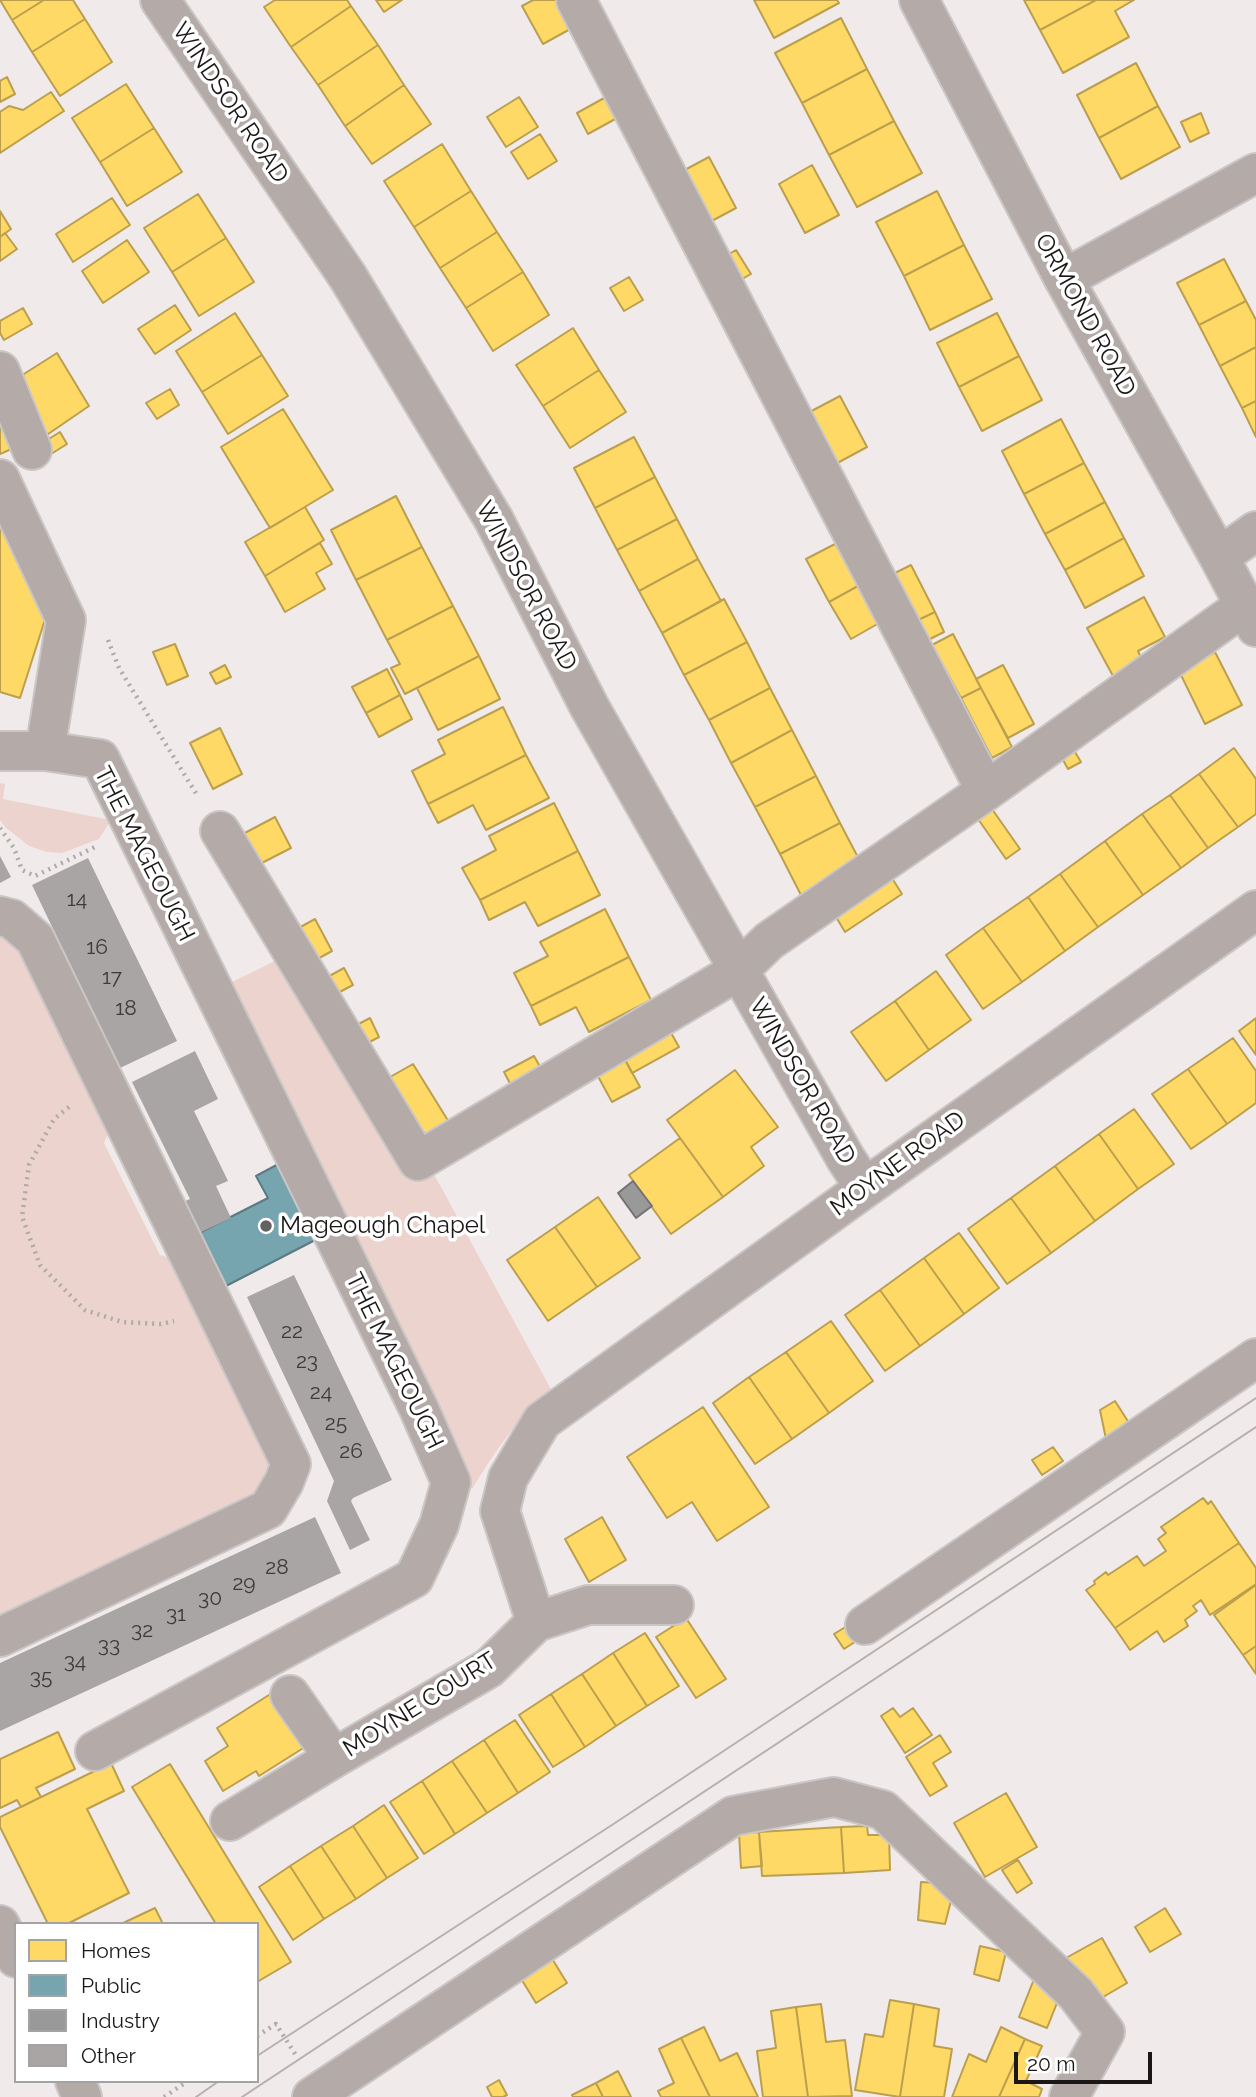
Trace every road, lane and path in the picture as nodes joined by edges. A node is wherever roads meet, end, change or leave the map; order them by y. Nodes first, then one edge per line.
1 (160, 0) edge
2 (576, 0) edge
3 (919, 0) edge
4 (1256, 173) edge
5 (1064, 279) junction
6 (0, 371) edge
7 (32, 450) dead end
8 (0, 478) edge
9 (1256, 531) edge
10 (1219, 557) junction
11 (1250, 617) edge
12 (104, 629) dead end
13 (0, 751) edge
14 (45, 751) junction
15 (986, 791) junction
16 (0, 828) edge
17 (134, 828) junction
18 (220, 831) joint
19 (1256, 910) edge
20 (0, 916) edge
21 (738, 971) junction
22 (74, 1104) dead end
23 (865, 1188) junction
24 (184, 1318) dead end
25 (1256, 1358) edge
26 (674, 1605) dead end
27 (536, 1622) junction
28 (864, 1625) dead end
29 (0, 1637) edge
30 (290, 1695) dead end
31 (95, 1752) dead end
32 (334, 1758) junction
33 (230, 1821) dead end
34 (0, 1925) edge
35 (14, 1954) edge
36 (259, 2035) edge
37 (307, 2081) edge
38 (185, 2083) edge
39 (163, 2097) edge
40 (1069, 2097) edge

1 - 21 street, WINDSOR ROAD
2 - 15 street
3 - 5 street, ORMOND ROAD
4 - 5 street
5 - 10 street, ORMOND ROAD
6 - 7 street
8 - 14 street
9 - 10 street
10 - 11 street, ORMOND ROAD
11 - 15 street
12 - 18 path
13 - 14 street, THE MAGEOUGH
14 - 17 street, THE MAGEOUGH
15 - 21 street
16 - 17 path
17 - 31 street, THE MAGEOUGH
18 - 21 street
19 - 23 street, MOYNE ROAD
20 - 29 street
21 - 23 street, WINDSOR ROAD
22 - 24 path
23 - 27 street, MOYNE ROAD
25 - 28 street
26 - 27 street, MOYNE COURT
27 - 32 street, MOYNE COURT
30 - 32 street, MOYNE COURT
32 - 33 street, MOYNE COURT
34 - 35 street
36 - 37 path
37 - 40 street
38 - 39 path

